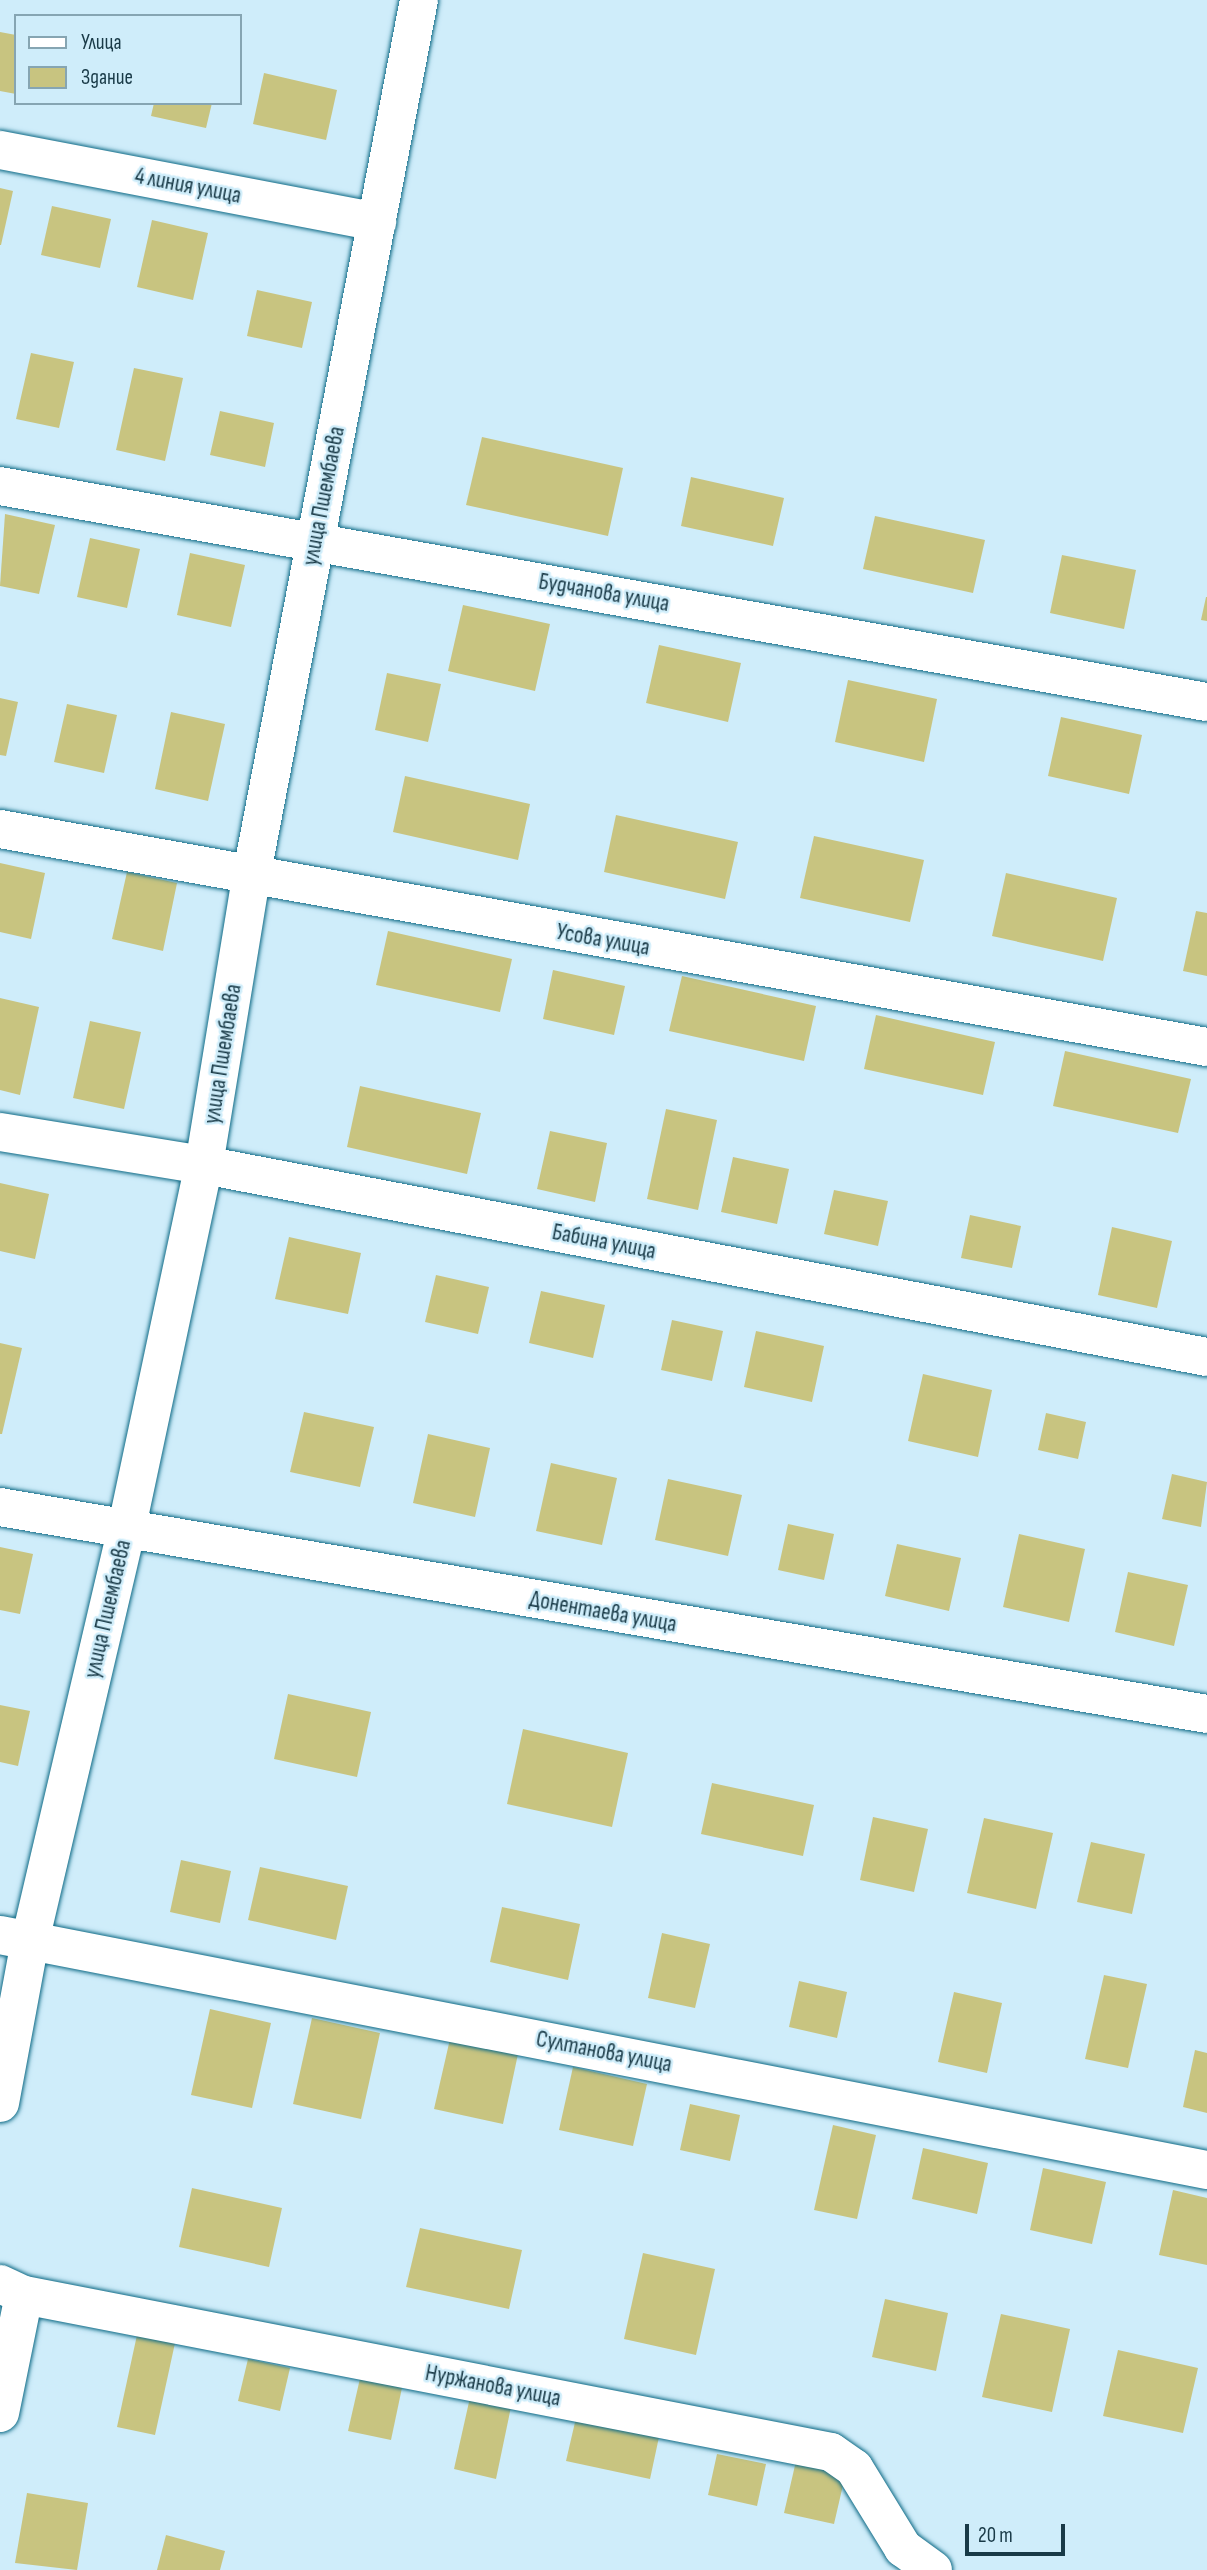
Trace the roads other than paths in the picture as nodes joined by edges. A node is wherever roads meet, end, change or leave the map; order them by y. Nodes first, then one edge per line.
1 (419, 0) edge
2 (0, 150) edge
3 (377, 222) junction
4 (0, 486) edge
5 (316, 541) junction
6 (1207, 702) edge
7 (0, 829) edge
8 (251, 878) junction
9 (1207, 1047) edge
10 (0, 1132) edge
11 (204, 1165) junction
12 (1207, 1357) edge
13 (0, 1507) edge
14 (126, 1531) junction
15 (1207, 1714) edge
16 (15, 1938) edge
17 (0, 2103) edge
18 (1207, 2170) edge
19 (12, 2289) edge
20 (0, 2413) edge
21 (933, 2570) edge

1 - 3 street, улица Пшембаева
2 - 3 street, 4 линия улица
3 - 5 street, улица Пшембаева
4 - 5 street, Будчанова улица
5 - 6 street, Будчанова улица
5 - 8 street, улица Пшембаева
7 - 8 street, Усова улица
8 - 9 street, Усова улица
8 - 11 street, улица Пшембаева
10 - 11 street, Бабина улица
11 - 12 street, Бабина улица
11 - 14 street, улица Пшембаева
13 - 14 street, Донентаева улица
14 - 15 street, Донентаева улица
14 - 16 street, улица Пшембаева
16 - 17 street, улица Пшембаева
16 - 18 street, Султанова улица
19 - 20 street
19 - 21 street, Нуржанова улица

